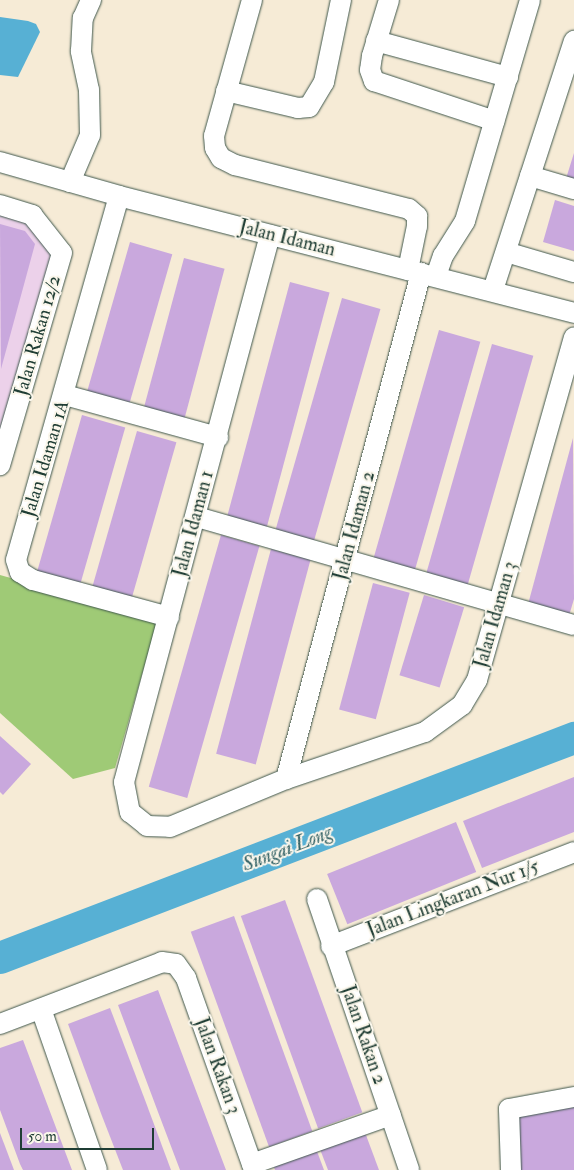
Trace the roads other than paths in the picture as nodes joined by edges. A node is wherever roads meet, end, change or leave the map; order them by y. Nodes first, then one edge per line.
1 (91, 0) edge
2 (252, 0) edge
3 (341, 0) edge
4 (389, 0) edge
5 (530, 0) edge
6 (376, 41) junction
7 (574, 41) edge
8 (508, 77) junction
9 (226, 91) junction
10 (565, 97) edge
11 (495, 121) junction
12 (0, 162) edge
13 (530, 176) junction
14 (70, 182) junction
15 (574, 189) edge
16 (119, 196) junction
17 (0, 205) edge
18 (270, 235) junction
19 (506, 252) junction
20 (574, 272) edge
21 (422, 273) junction
22 (493, 290) junction
23 (574, 313) edge
24 (574, 337) edge
25 (65, 395) junction
26 (7, 415) edge
27 (218, 437) junction
28 (0, 465) edge
29 (197, 517) junction
30 (346, 560) junction
31 (500, 603) junction
32 (169, 616) junction
33 (574, 625) edge
34 (286, 779) junction
35 (130, 812) joint
36 (574, 852) edge
37 (317, 899) dead end
38 (332, 946) junction
39 (41, 1009) junction
40 (0, 1024) edge
41 (574, 1097) edge
42 (391, 1115) junction
43 (253, 1167) edge
44 (97, 1170) edge
45 (409, 1170) edge
46 (511, 1170) edge

1 - 14 street
2 - 9 street
3 - 9 street
4 - 6 street
5 - 8 street
6 - 8 street
6 - 11 street
7 - 10 street
8 - 11 street
9 - 21 street
10 - 13 street
11 - 21 street
12 - 14 street, Jalan Idaman
13 - 15 street
13 - 19 street
14 - 16 street, Jalan Idaman
16 - 18 street, Jalan Idaman
16 - 25 street, Jalan Idaman 1A
17 - 26 street, Jalan Rakan 12/2
18 - 21 street, Jalan Idaman
18 - 27 street, Jalan Idaman 1
19 - 20 street
19 - 22 street
21 - 22 street, Jalan Idaman
21 - 30 street, Jalan Idaman 2
22 - 23 street, Jalan Idaman
24 - 31 street, Jalan Idaman 3
25 - 27 street
25 - 32 street, Jalan Idaman 1A
26 - 28 street, Jalan Rakan 12/2
27 - 29 street, Jalan Idaman 1
29 - 30 street
29 - 32 street, Jalan Idaman 1
30 - 31 street
30 - 34 street, Jalan Idaman 2
31 - 33 street
31 - 34 street, Jalan Idaman 3
32 - 35 street, Jalan Idaman 1
34 - 35 street, Jalan Idaman 3
36 - 38 street, Jalan Lingkaran Nur 1/5
37 - 38 street, Jalan Rakan 2
38 - 42 street, Jalan Rakan 2
39 - 40 street
39 - 43 street, Jalan Rakan 3
39 - 44 street
41 - 46 street
42 - 43 street
42 - 45 street, Jalan Rakan 2

